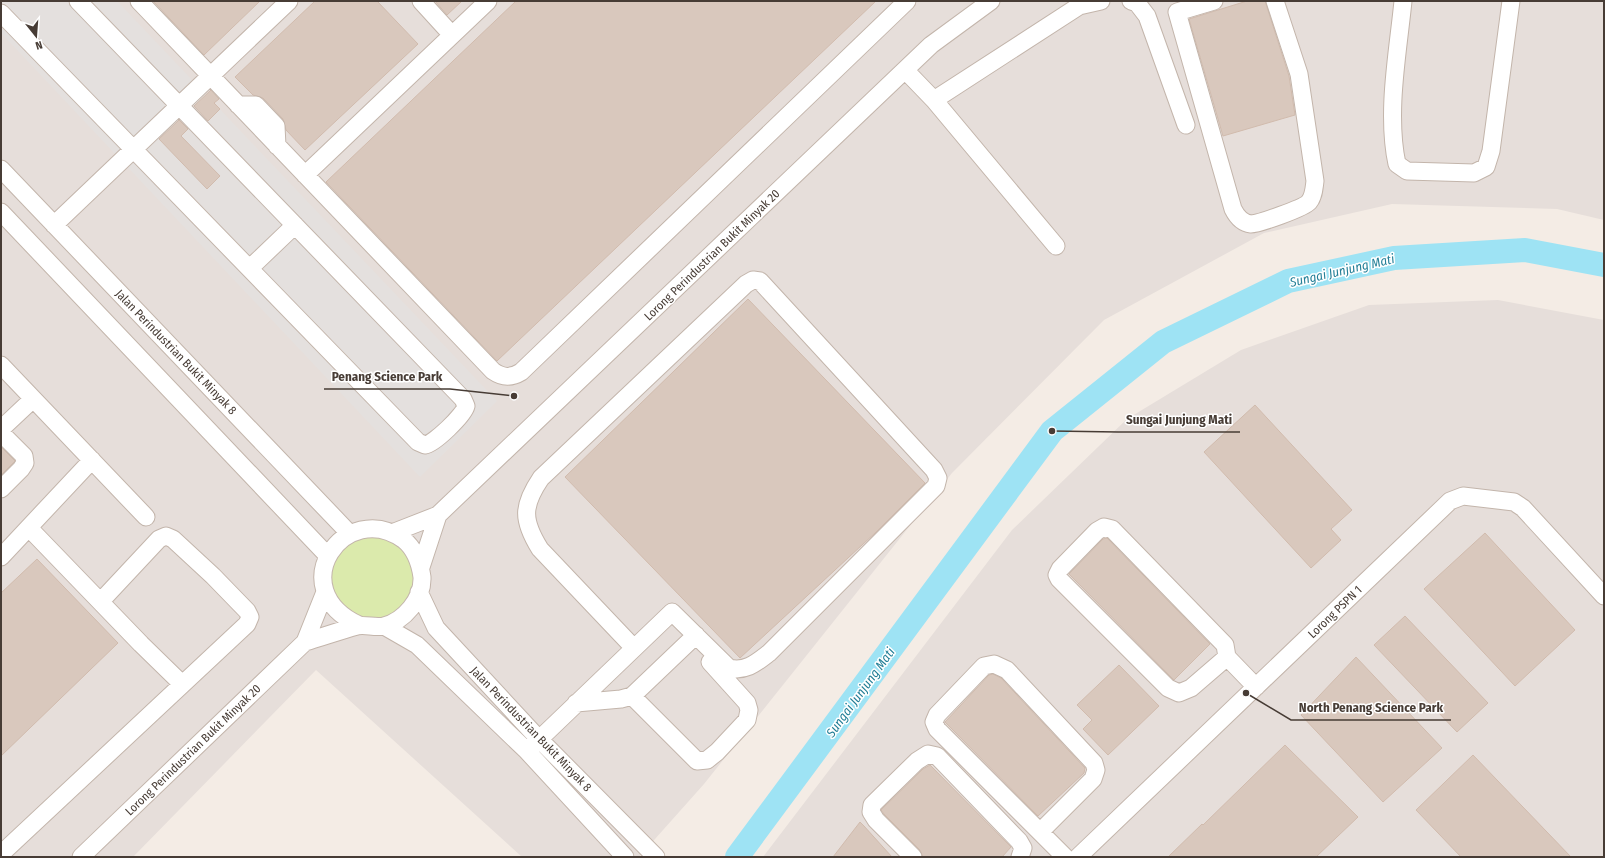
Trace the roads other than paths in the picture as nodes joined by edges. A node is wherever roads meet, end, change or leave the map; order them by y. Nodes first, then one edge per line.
1 (78, 1) edge
2 (139, 1) edge
3 (289, 1) edge
4 (421, 1) edge
5 (488, 1) edge
6 (907, 1) edge
7 (991, 1) edge
8 (1101, 1) edge
9 (1131, 1) edge
10 (1214, 1) edge
11 (1275, 1) edge
12 (1403, 1) edge
13 (1511, 1) edge
14 (1, 13) edge
15 (452, 35) junction
16 (906, 71) junction
17 (210, 76) junction
18 (934, 100) junction
19 (179, 106) junction
20 (1186, 125) dead end
21 (133, 150) junction
22 (1, 169) edge
23 (305, 175) junction
24 (1, 212) edge
25 (54, 225) junction
26 (295, 225) junction
27 (1056, 246) dead end
28 (250, 268) junction
29 (1, 366) edge
30 (33, 399) junction
31 (1, 429) edge
32 (1, 433) edge
33 (92, 460) junction
34 (1, 489) edge
35 (438, 515) junction
36 (146, 517) dead end
37 (29, 528) junction
38 (392, 533) junction
39 (350, 534) junction
40 (328, 556) junction
41 (1, 557) edge
42 (421, 567) junction
43 (324, 592) junction
44 (420, 592) junction
45 (1604, 596) edge
46 (101, 601) junction
47 (359, 625) junction
48 (384, 626) junction
49 (693, 639) junction
50 (305, 642) junction
51 (634, 648) junction
52 (1227, 657) junction
53 (716, 661) junction
54 (182, 684) junction
55 (1256, 687) junction
56 (632, 696) junction
57 (576, 703) junction
58 (532, 744) junction
59 (1040, 832) junction
60 (1, 854) edge
61 (81, 857) edge
62 (625, 857) edge
63 (656, 857) edge
64 (913, 857) edge
65 (1020, 857) edge
66 (1065, 857) edge
67 (1078, 857) edge

1 - 19 street
2 - 17 street
3 - 17 street
4 - 15 street
5 - 15 street
6 - 23 street
7 - 16 street, Lorong Perindustrian Bukit Minyak 20
8 - 18 street
9 - 20 street
10 - 11 street
12 - 13 street
14 - 21 street
15 - 23 street
16 - 18 street
16 - 35 street, Lorong Perindustrian Bukit Minyak 20
17 - 19 street
17 - 23 street
18 - 27 street
19 - 21 street
19 - 26 street
21 - 25 street
21 - 28 street
22 - 25 street, Jalan Perindustrian Bukit Minyak 8
24 - 40 street
25 - 39 street, Jalan Perindustrian Bukit Minyak 8
26 - 28 street
26 - 28 street
29 - 30 street
30 - 31 street
30 - 33 street
32 - 34 street
33 - 36 street
33 - 37 street
35 - 38 street
35 - 42 street
37 - 41 street
37 - 46 street
38 - 39 street
38 - 42 street
39 - 40 street
40 - 43 street
42 - 44 street
43 - 47 street
43 - 50 street
44 - 48 street
44 - 58 street, Jalan Perindustrian Bukit Minyak 8
45 - 55 street, Lorong PSPN 1
46 - 54 street
46 - 54 street
47 - 48 street
47 - 50 street
48 - 58 street, Jalan Perindustrian Bukit Minyak 8
49 - 51 street
49 - 53 street
49 - 56 street
50 - 61 street, Lorong Perindustrian Bukit Minyak 20
51 - 53 street
51 - 57 street
52 - 52 street
52 - 55 street
53 - 56 street
54 - 60 street
55 - 67 street, Lorong PSPN 1
56 - 57 street
57 - 58 street
58 - 62 street, Jalan Perindustrian Bukit Minyak 8
58 - 63 street, Jalan Perindustrian Bukit Minyak 8
59 - 59 street
59 - 66 street
64 - 65 street

